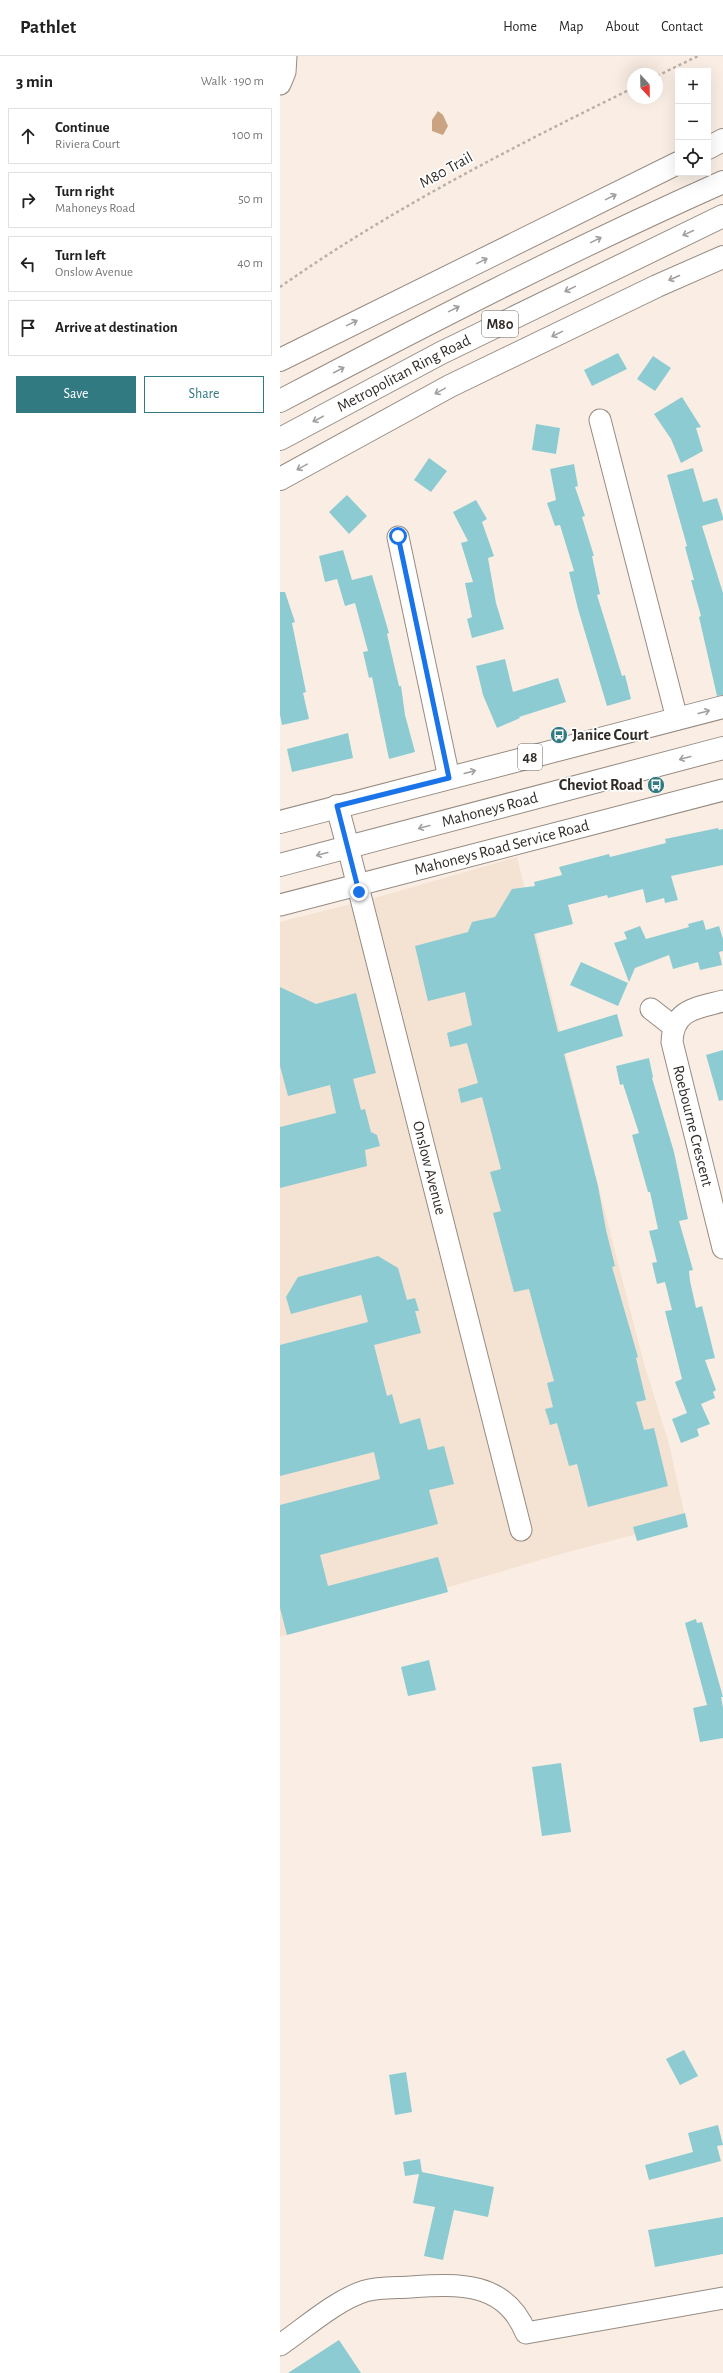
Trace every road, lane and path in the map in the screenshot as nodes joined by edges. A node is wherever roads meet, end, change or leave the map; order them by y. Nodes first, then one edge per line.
1 (286, 56) edge
2 (698, 56) edge
3 (663, 73) edge
4 (280, 84) edge
5 (627, 91) edge
6 (723, 140) edge
7 (711, 146) edge
8 (675, 164) edge
9 (723, 182) edge
10 (723, 216) edge
11 (723, 257) edge
12 (280, 287) edge
13 (280, 360) edge
14 (280, 401) edge
15 (600, 420) dead end
16 (280, 439) edge
17 (280, 479) edge
18 (398, 536) dead end
19 (723, 707) edge
20 (678, 719) junction
21 (723, 748) edge
22 (449, 778) junction
23 (723, 790) edge
24 (337, 806) junction
25 (280, 822) edge
26 (348, 847) junction
27 (280, 864) edge
28 (358, 885) junction
29 (280, 905) edge
30 (723, 1001) edge
31 (651, 1009) dead end
32 (674, 1026) junction
33 (723, 1248) edge
34 (522, 1530) dead end
35 (723, 2298) edge
36 (280, 2345) edge

1 - 4 street
2 - 3 path
5 - 12 path, M80 Trail
6 - 7 main road
13 -> 8 main road
14 -> 9 main road, M80
10 -> 16 main road, Metropolitan Ring Road / M80
11 -> 17 main road
15 - 20 street
18 - 22 street
20 -> 19 main road, 48
22 -> 20 main road, 48
21 -> 26 main road, Mahoneys Road
22 - 24 main road, 48
23 - 28 street, Mahoneys Road Service Road
24 - 25 main road, 48
24 - 26 main road, Onslow Avenue
26 -> 27 main road, Mahoneys Road
26 - 28 street, Onslow Avenue
28 - 29 street, Mahoneys Road Service Road
28 - 34 street, Onslow Avenue
30 - 32 street
31 - 32 street
32 - 33 street, Roebourne Crescent
35 - 36 street

